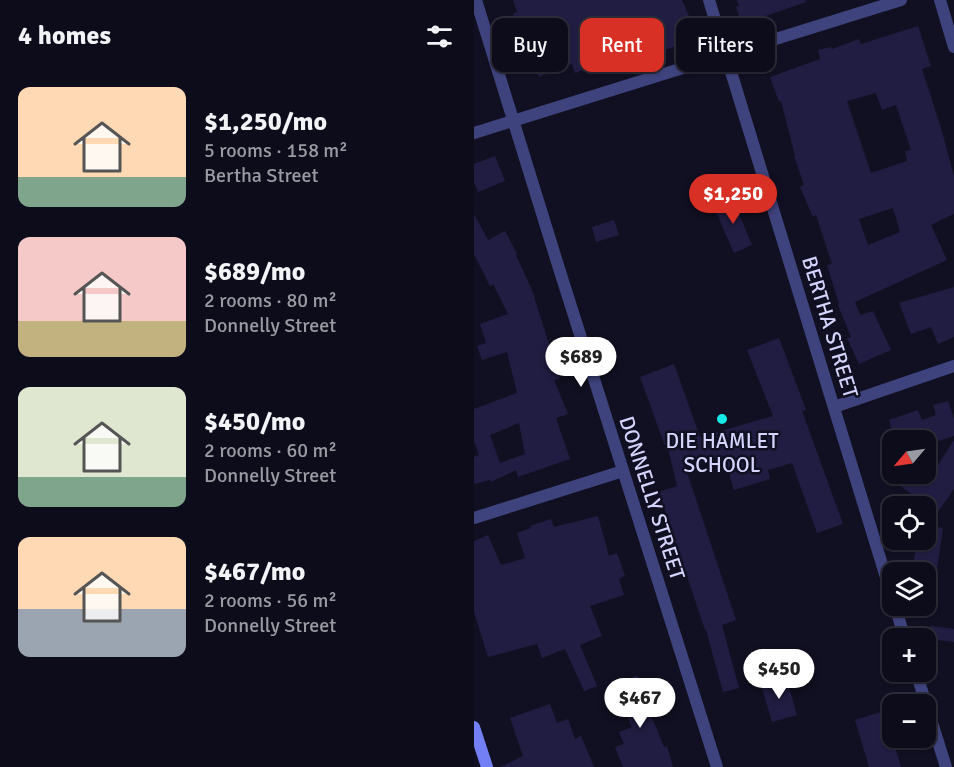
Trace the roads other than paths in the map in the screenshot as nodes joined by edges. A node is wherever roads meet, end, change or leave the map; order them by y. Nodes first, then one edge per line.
1 (476, 0) edge
2 (709, 0) edge
3 (901, 0) edge
4 (940, 0) edge
5 (715, 18) edge
6 (775, 40) edge
7 (954, 47) edge
8 (676, 70) edge
9 (732, 72) edge
10 (513, 121) junction
11 (474, 133) edge
12 (954, 366) edge
13 (834, 407) junction
14 (623, 471) junction
15 (474, 518) edge
16 (882, 564) edge
17 (918, 682) edge
18 (474, 727) edge
19 (487, 767) edge
20 (717, 767) edge
21 (946, 767) edge

1 - 10 street, DONNELLY STREET
2 - 5 street, BERTHA STREET
3 - 6 street
4 - 7 street
8 - 10 street
9 - 13 street, BERTHA STREET
10 - 11 street
10 - 14 street, DONNELLY STREET
12 - 13 street
13 - 16 street, BERTHA STREET
14 - 15 street
14 - 20 street, DONNELLY STREET
17 - 21 street
18 - 19 main road

